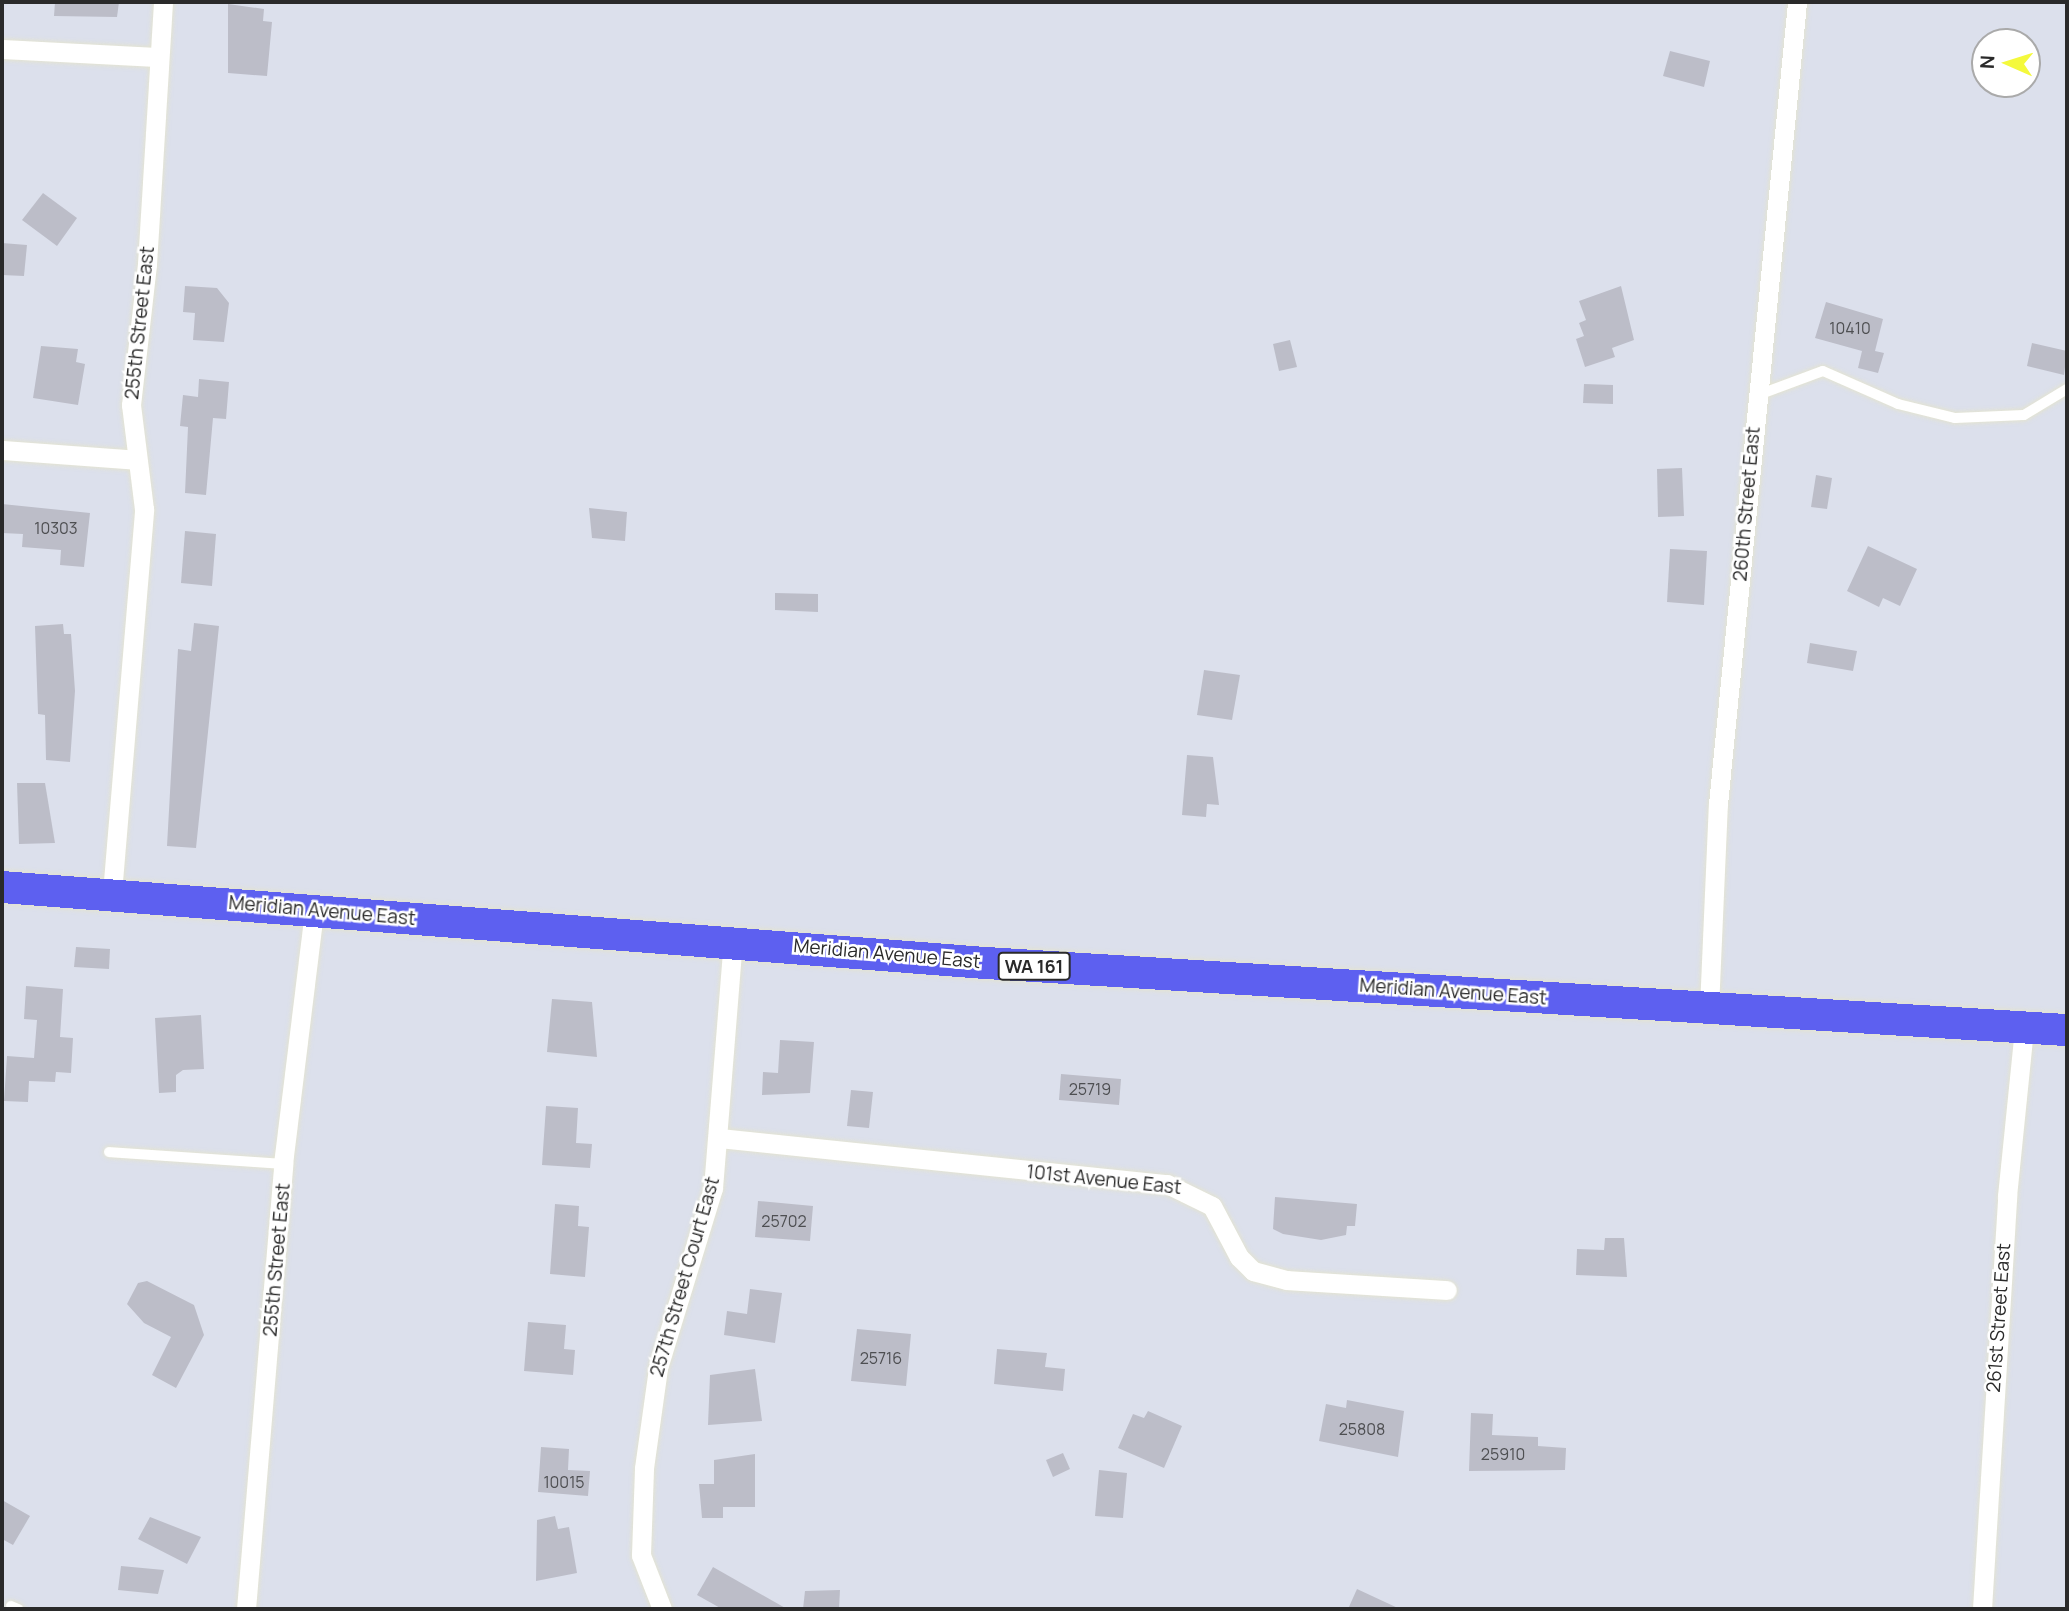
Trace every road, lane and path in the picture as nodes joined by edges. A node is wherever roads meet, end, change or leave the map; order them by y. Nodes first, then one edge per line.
1 (163, 2) edge
2 (1797, 2) edge
3 (2, 49) edge
4 (158, 58) junction
5 (2067, 388) edge
6 (1757, 395) junction
7 (2, 450) edge
8 (137, 460) junction
9 (2, 887) edge
10 (112, 893) junction
11 (314, 912) junction
12 (733, 940) junction
13 (1709, 1008) junction
14 (2024, 1028) junction
15 (2067, 1030) edge
16 (719, 1138) junction
17 (109, 1152) dead end
18 (283, 1164) junction
19 (1447, 1290) dead end
20 (246, 1609) edge
21 (662, 1609) edge
22 (1982, 1609) edge

1 - 4 street, 255th Street East
2 - 6 street, 260th Street East
3 - 4 street
4 - 8 street, 255th Street East
5 - 6 lane
6 - 13 street, 260th Street East
7 - 8 street
8 - 10 street, 255th Street East
9 - 10 main road, Meridian Avenue East / WA 161
10 - 11 main road, Meridian Avenue East / WA 161
11 - 12 main road, Meridian Avenue East / WA 161
11 - 18 street, 255th Street East
12 - 13 main road, Meridian Avenue East / WA 161
12 - 16 street, 257th Street Court East
13 - 14 main road, Meridian Avenue East / WA 161
14 - 15 main road, Meridian Avenue East / WA 161
14 - 22 street, 261st Street East
16 - 19 street, 101st Avenue East
16 - 21 street, 257th Street Court East
17 - 18 lane
18 - 20 street, 255th Street East

